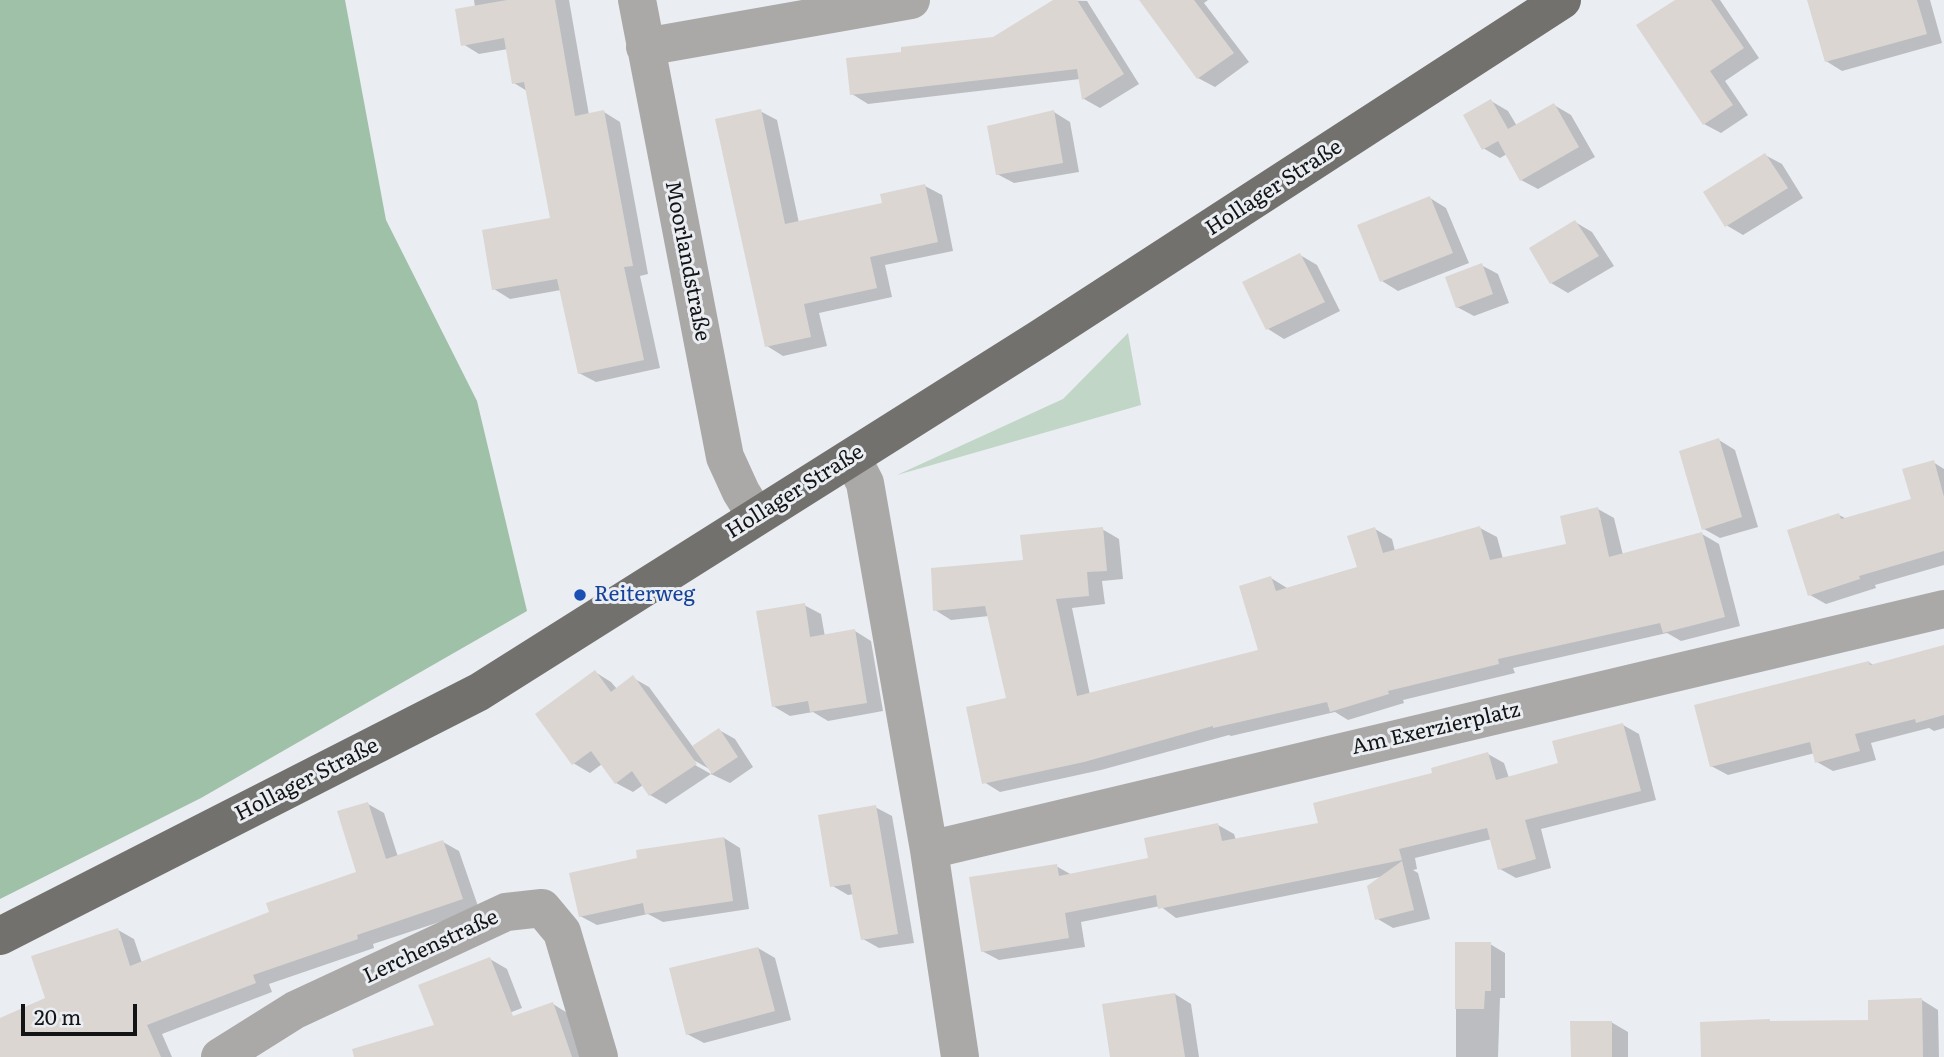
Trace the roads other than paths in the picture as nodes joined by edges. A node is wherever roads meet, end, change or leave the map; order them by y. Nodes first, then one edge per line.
1 (637, 0) edge
2 (911, 0) edge
3 (1562, 0) edge
4 (645, 47) junction
5 (852, 458) junction
6 (756, 516) junction
7 (1944, 609) edge
8 (929, 850) junction
9 (0, 936) edge
10 (220, 1057) edge
11 (599, 1057) edge
12 (960, 1057) edge

1 - 4 street, Moorlandstraße
2 - 4 street
3 - 5 main road, Hollager Straße
4 - 6 street, Moorlandstraße
5 - 6 main road, Hollager Straße
5 - 8 street
6 - 9 main road, Hollager Straße
7 - 8 street, Am Exerzierplatz
8 - 12 street
10 - 11 street, Lerchenstraße

